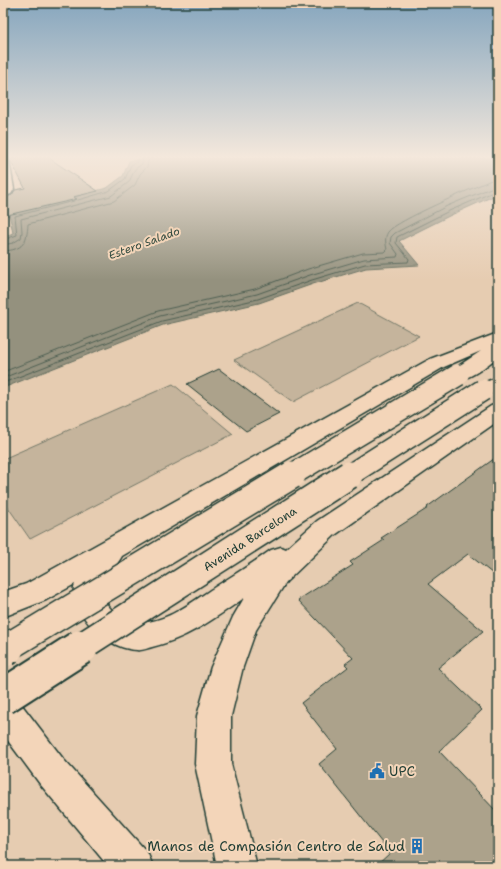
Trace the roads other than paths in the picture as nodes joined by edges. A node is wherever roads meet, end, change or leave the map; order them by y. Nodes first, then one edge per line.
1 (498, 338) edge
2 (498, 349) edge
3 (493, 395) edge
4 (326, 528) junction
5 (123, 543) junction
6 (3, 605) edge
7 (3, 650) edge
8 (3, 697) edge
9 (3, 708) edge
10 (133, 866) edge
11 (237, 866) edge

1 - 5 main road
2 - 7 main road, bridge
3 - 4 main road
3 - 8 main road, Avenida Barcelona, bridge
4 - 5 main road
4 - 11 main road
5 - 6 main road
9 - 10 main road

